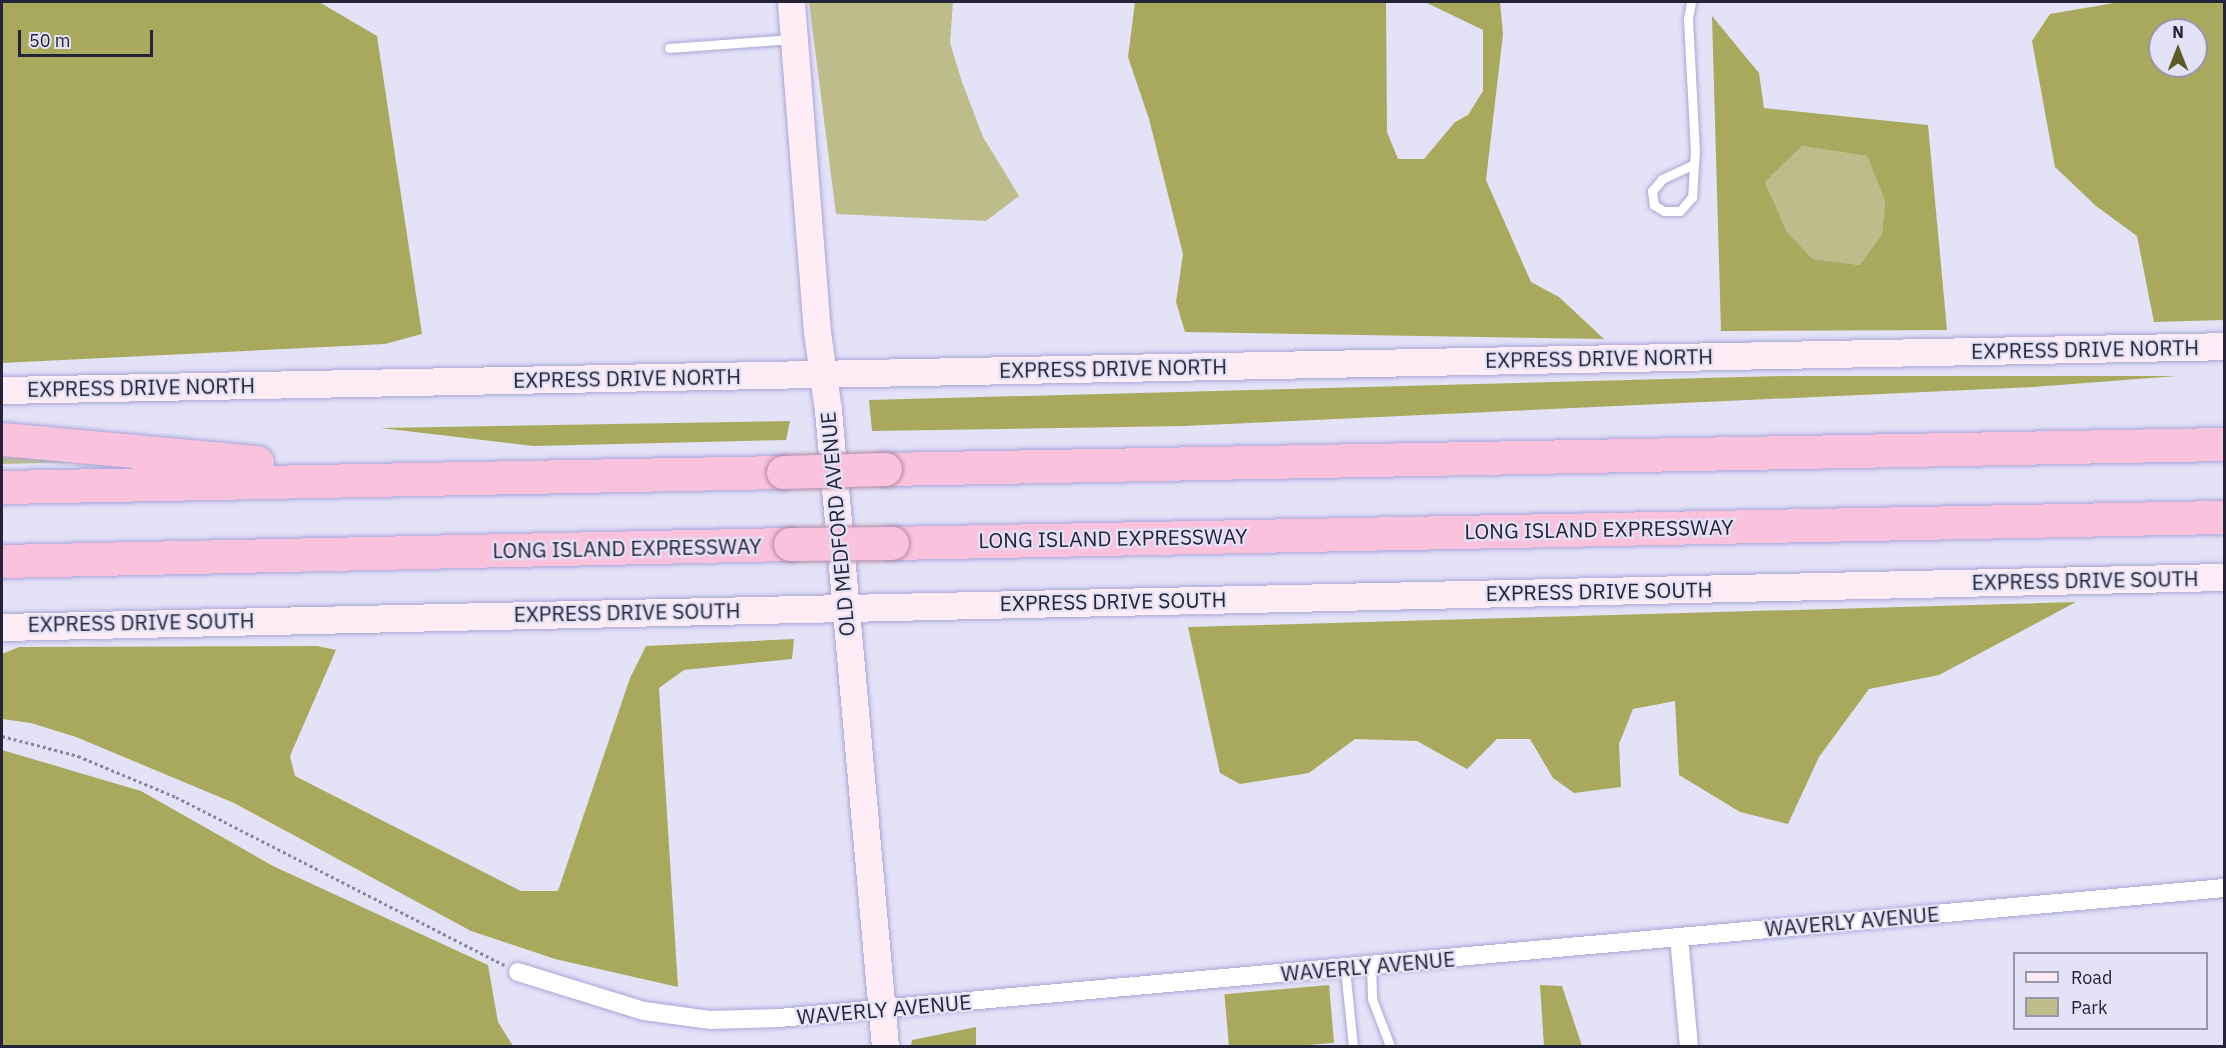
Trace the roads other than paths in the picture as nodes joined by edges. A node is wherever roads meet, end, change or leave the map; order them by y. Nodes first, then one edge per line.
1 (791, 2) edge
2 (1690, 2) edge
3 (794, 38) junction
4 (669, 48) dead end
5 (1694, 164) junction
6 (2224, 346) edge
7 (823, 374) junction
8 (2, 390) edge
9 (2, 439) edge
10 (2224, 444) edge
11 (447, 478) junction
12 (2, 487) edge
13 (2224, 517) edge
14 (208, 557) junction
15 (2, 561) edge
16 (2224, 577) edge
17 (2, 585) edge
18 (844, 607) junction
19 (2, 627) edge
20 (2224, 888) edge
21 (1679, 937) junction
22 (1371, 966) junction
23 (1346, 969) junction
24 (518, 972) road end
25 (882, 1010) junction
26 (885, 1047) edge
27 (1353, 1047) edge
28 (1390, 1047) edge
29 (1689, 1047) edge

1 - 3 main road, OLD MEDFORD AVENUE
2 - 5 lane
3 - 4 lane
3 - 7 main road, OLD MEDFORD AVENUE
5 - 5 lane
6 - 7 main road, EXPRESS DRIVE NORTH
7 - 8 main road, EXPRESS DRIVE NORTH
7 - 18 main road, OLD MEDFORD AVENUE
9 - 11 highway
10 - 11 highway, bridge
11 - 12 highway
13 - 14 highway, LONG ISLAND EXPRESSWAY, bridge
14 - 15 highway, LONG ISLAND EXPRESSWAY
14 - 17 highway
16 - 18 main road, EXPRESS DRIVE SOUTH
18 - 19 main road, EXPRESS DRIVE SOUTH
18 - 25 main road, OLD MEDFORD AVENUE
20 - 21 street, WAVERLY AVENUE
21 - 22 street, WAVERLY AVENUE
21 - 29 street
22 - 23 street, WAVERLY AVENUE
22 - 28 lane
23 - 25 street, WAVERLY AVENUE
23 - 27 lane
24 - 25 street, WAVERLY AVENUE
25 - 26 main road, OLD MEDFORD AVENUE

